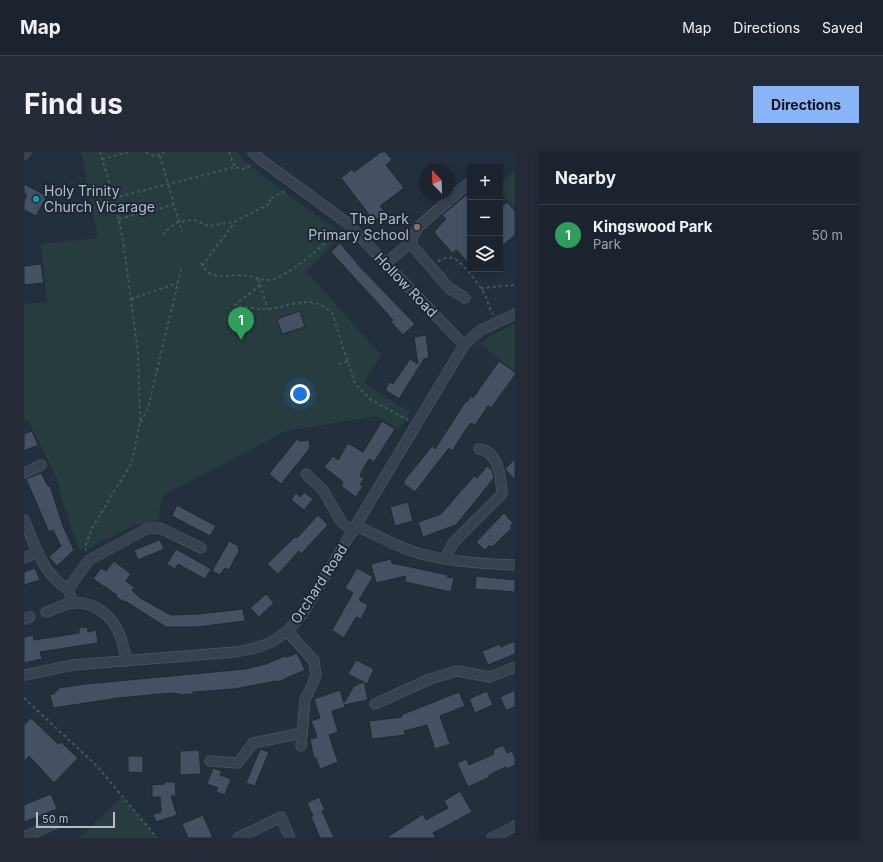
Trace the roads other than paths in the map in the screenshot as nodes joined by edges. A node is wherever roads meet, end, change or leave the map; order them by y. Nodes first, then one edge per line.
1 (257, 155) edge
2 (467, 185) edge
3 (410, 243) junction
4 (386, 263) junction
5 (465, 298) dead end
6 (515, 314) edge
7 (464, 345) junction
8 (479, 449) dead end
9 (41, 465) dead end
10 (24, 472) edge
11 (306, 474) dead end
12 (24, 520) edge
13 (355, 528) junction
14 (201, 548) dead end
15 (38, 552) junction
16 (24, 558) edge
17 (445, 558) junction
18 (515, 565) edge
19 (68, 589) junction
20 (73, 603) junction
21 (46, 612) dead end
22 (288, 632) junction
23 (127, 661) junction
24 (515, 667) edge
25 (24, 675) edge
26 (375, 704) dead end
27 (302, 733) junction
28 (301, 746) dead end
29 (210, 761) dead end
30 (54, 824) dead end
31 (515, 826) edge
32 (24, 837) edge
33 (238, 838) edge
34 (290, 838) edge
35 (492, 838) edge

1 - 4 street, Hollow Road
2 - 3 street
3 - 4 street
3 - 5 street
4 - 7 street, Hollow Road
6 - 7 street, Orchard Road
7 - 13 street, Orchard Road
8 - 17 street
9 - 10 street
11 - 13 street
12 - 15 street
13 - 17 street
13 - 22 street, Orchard Road
14 - 19 street
15 - 16 street
15 - 19 street
17 - 18 street
19 - 20 street
20 - 21 street
20 - 23 street
22 - 23 street, Orchard Road
22 - 27 street
23 - 25 street, Orchard Road
24 - 26 street
27 - 28 street
27 - 29 street
30 - 32 street
31 - 35 street
33 - 34 street

